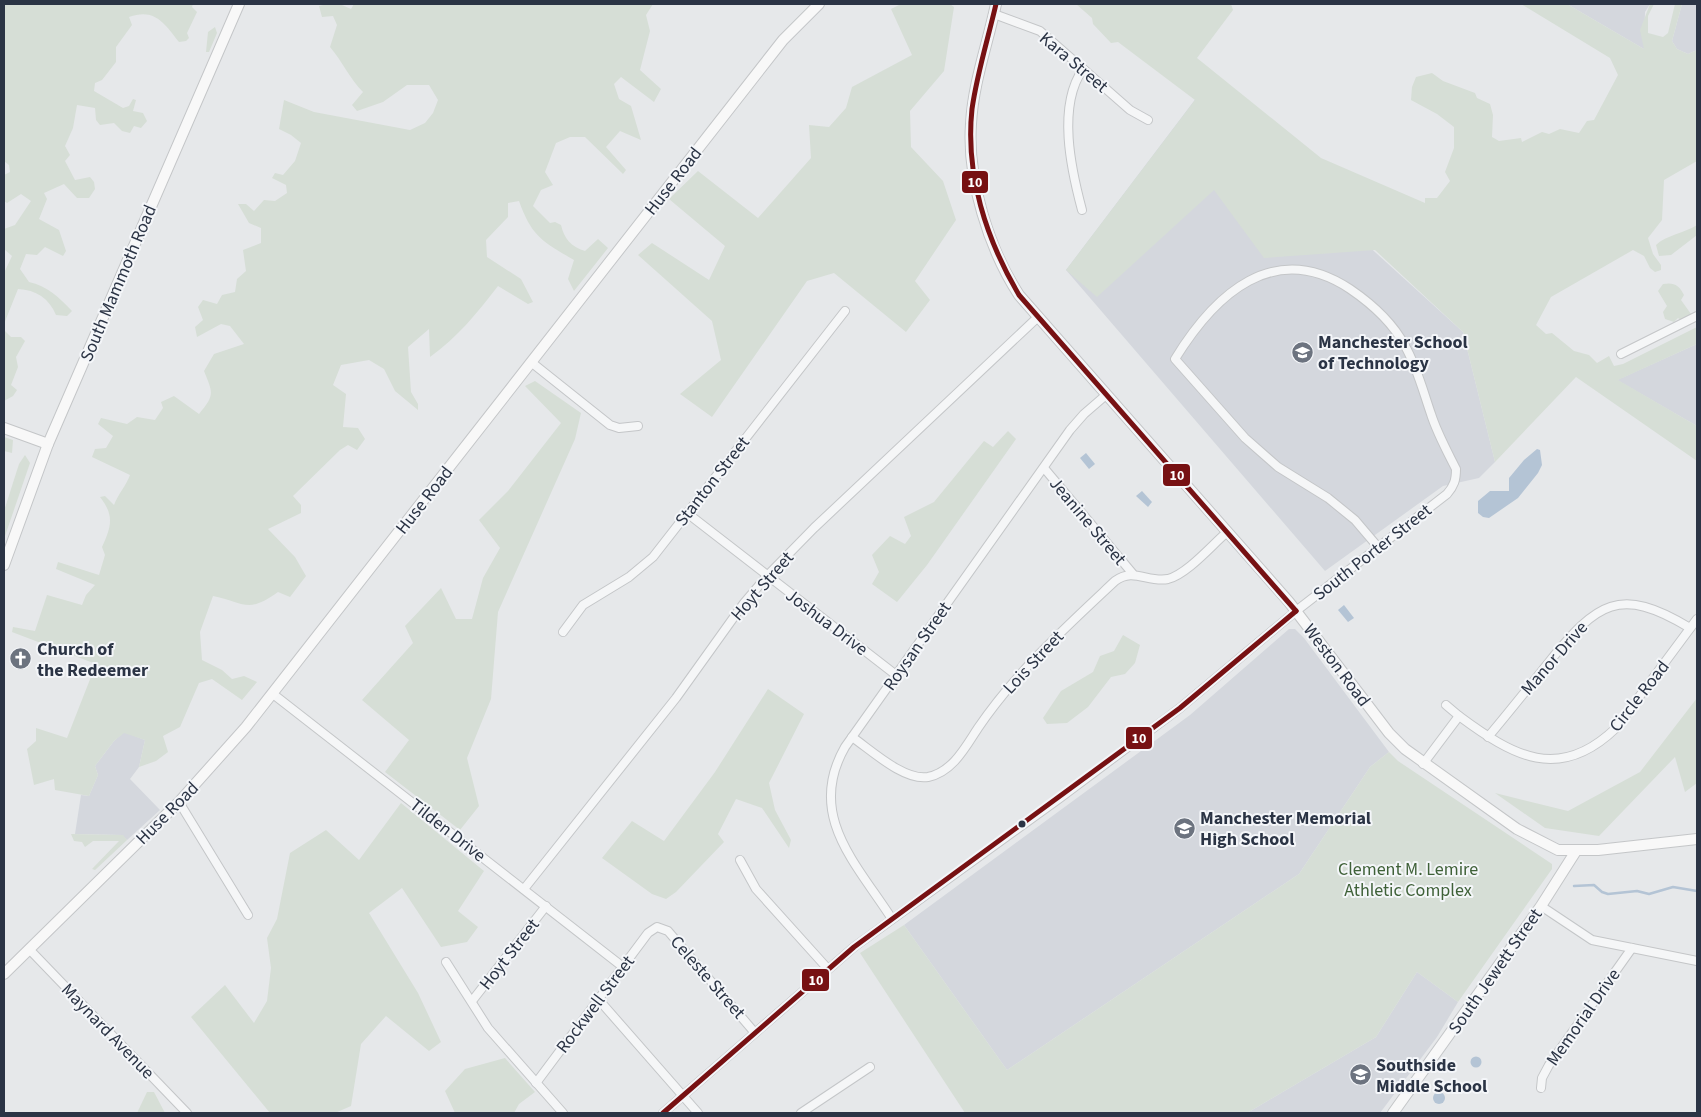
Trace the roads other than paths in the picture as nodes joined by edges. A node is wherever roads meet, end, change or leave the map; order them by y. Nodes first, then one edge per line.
1 (239, 4) edge
2 (819, 4) edge
3 (995, 9) edge
4 (1084, 69) junction
5 (1148, 120) dead end
6 (1082, 210) dead end
7 (845, 311) dead end
8 (1697, 316) edge
9 (1038, 317) junction
10 (1621, 354) dead end
11 (532, 362) junction
12 (1106, 395) junction
13 (638, 426) dead end
14 (4, 428) edge
15 (48, 444) junction
16 (1044, 468) junction
17 (687, 514) junction
18 (1226, 533) junction
19 (1378, 547) junction
20 (4, 565) edge
21 (1133, 574) junction
22 (768, 576) junction
23 (1296, 611) junction
24 (1697, 619) edge
25 (1690, 628) junction
26 (563, 632) dead end
27 (896, 675) junction
28 (273, 694) junction
29 (1446, 704) dead end
30 (1459, 716) junction
31 (852, 737) junction
32 (1488, 737) junction
33 (1423, 764) junction
34 (180, 802) junction
35 (1697, 839) edge
36 (1576, 851) junction
37 (740, 860) dead end
38 (524, 889) junction
39 (546, 906) junction
40 (1541, 906) junction
41 (248, 915) dead end
42 (892, 919) junction
43 (656, 927) joint
44 (1632, 948) junction
45 (29, 949) junction
46 (1697, 961) edge
47 (446, 962) dead end
48 (623, 967) junction
49 (828, 969) junction
50 (4, 974) edge
51 (599, 1000) junction
52 (472, 1001) junction
53 (755, 1033) junction
54 (870, 1067) dead end
55 (536, 1083) junction
56 (1541, 1088) dead end
57 (683, 1096) junction
58 (187, 1113) edge
59 (563, 1113) edge
60 (663, 1113) edge
61 (698, 1113) edge
62 (800, 1113) edge
63 (1393, 1113) edge

1 - 15 street, South Mammoth Road
2 - 11 street, Huse Road
3 - 4 street, Kara Street
3 - 9 street, Weston Road
4 - 5 street, Kara Street
4 - 6 street
7 - 17 street, Stanton Street
8 - 10 street
9 - 12 street, Weston Road
9 - 22 street, Hoyt Street
11 - 13 street
11 - 28 street, Huse Road
12 - 16 street, Roysan Street
12 - 18 street, Weston Road
14 - 15 street
15 - 20 street, South Mammoth Road
16 - 21 street, Jeanine Street
16 - 27 street, Roysan Street
17 - 22 street, Joshua Drive
17 - 26 street, Stanton Street
18 - 21 street
18 - 23 street, Weston Road
19 - 19 street, South Porter Street
19 - 23 street, South Porter Street
21 - 31 street, Lois Street
22 - 27 street, Joshua Drive
22 - 38 street, Hoyt Street
23 - 33 street, Weston Road
23 - 42 street, South Porter Street
24 - 25 street, Circle Road
25 - 32 street, Circle Road
25 - 32 street, Manor Drive
27 - 31 street, Roysan Street
28 - 34 street, Huse Road
28 - 38 street, Tilden Drive
29 - 30 street, Circle Road
30 - 32 street, Circle Road
30 - 33 street
31 - 42 street, Roysan Street
33 - 36 street, Weston Road
34 - 41 street
34 - 45 street, Huse Road
35 - 36 street, Weston Road
36 - 40 street, South Jewett Street
37 - 49 street
38 - 39 street, Tilden Drive
39 - 48 street, Tilden Drive
39 - 52 street, Hoyt Street
40 - 44 street
40 - 63 street, South Jewett Street
42 - 49 street, South Porter Street
43 - 48 street, Rockwell Street
43 - 53 street, Celeste Street
44 - 46 street
44 - 56 street, Memorial Drive
45 - 50 street, Huse Road
45 - 58 street, Maynard Avenue
47 - 52 street
48 - 51 street, Rockwell Street
49 - 53 street, South Porter Street
51 - 55 street, Rockwell Street
51 - 57 street
52 - 55 street
53 - 57 street, South Porter Street
54 - 62 street
55 - 59 street
57 - 60 street, South Porter Street
57 - 61 street

